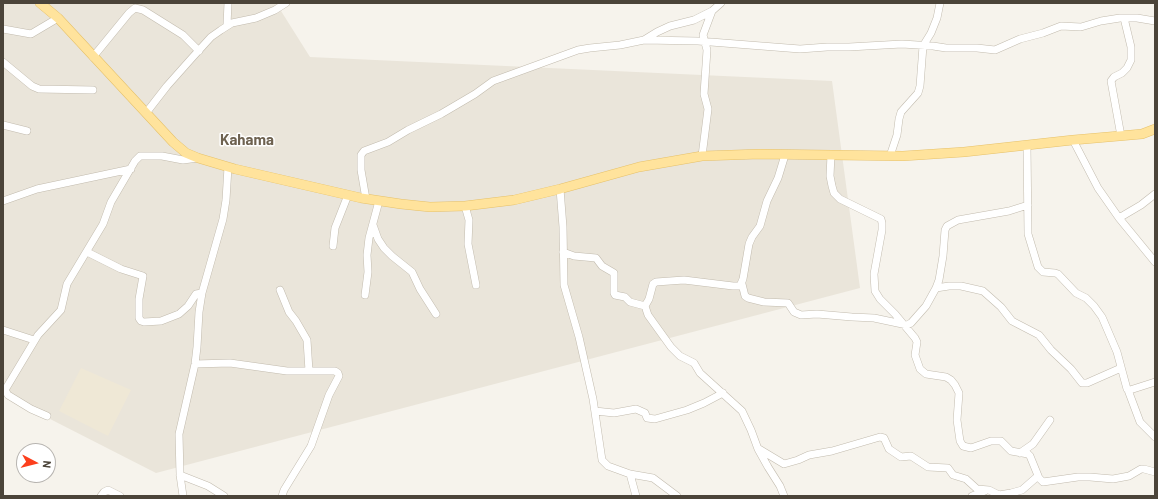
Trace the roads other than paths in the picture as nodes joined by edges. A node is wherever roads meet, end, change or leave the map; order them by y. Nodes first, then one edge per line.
1 (40, 3) edge
2 (228, 3) edge
3 (286, 3) edge
4 (721, 3) edge
5 (940, 3) edge
6 (137, 5) edge
7 (712, 11) junction
8 (58, 18) junction
9 (1124, 18) junction
10 (1155, 21) edge
11 (227, 25) junction
12 (3, 29) edge
13 (644, 40) junction
14 (705, 42) junction
15 (923, 46) junction
16 (199, 51) junction
17 (93, 57) junction
18 (3, 62) edge
19 (93, 90) dead end
20 (146, 113) junction
21 (3, 125) edge
22 (1155, 129) edge
23 (27, 131) dead end
24 (1121, 136) junction
25 (1073, 140) junction
26 (1027, 145) junction
27 (785, 155) junction
28 (831, 155) junction
29 (702, 156) junction
30 (890, 156) junction
31 (198, 158) junction
32 (228, 167) junction
33 (131, 169) junction
34 (560, 189) junction
35 (1155, 194) edge
36 (348, 195) junction
37 (366, 199) junction
38 (3, 201) edge
39 (378, 201) junction
40 (1028, 205) junction
41 (465, 206) junction
42 (1119, 218) junction
43 (373, 225) junction
44 (333, 246) dead end
45 (87, 252) junction
46 (563, 252) junction
47 (1155, 262) edge
48 (742, 284) junction
49 (476, 286) dead end
50 (936, 288) junction
51 (280, 290) dead end
52 (202, 293) junction
53 (365, 294) dead end
54 (645, 306) junction
55 (436, 314) dead end
56 (904, 324) junction
57 (3, 330) edge
58 (34, 340) junction
59 (195, 364) junction
60 (1121, 368) junction
61 (308, 371) junction
62 (1155, 382) edge
63 (1128, 390) junction
64 (723, 393) junction
65 (596, 411) junction
66 (47, 416) dead end
67 (1050, 420) dead end
68 (1155, 437) edge
69 (758, 449) junction
70 (1020, 453) junction
71 (1155, 472) edge
72 (630, 474) junction
73 (180, 476) junction
74 (1038, 476) junction
75 (989, 490) junction
76 (101, 496) edge
77 (120, 496) edge
78 (184, 496) edge
79 (224, 496) edge
80 (282, 496) edge
81 (636, 496) edge
82 (677, 496) edge
83 (784, 496) edge
84 (972, 496) edge

1 - 8 main road
2 - 11 street
3 - 11 street
4 - 7 street
5 - 15 street
6 - 16 street
6 - 17 street
7 - 13 street
7 - 14 street
8 - 12 street
8 - 17 main road
9 - 10 street
9 - 15 street
9 - 24 street
11 - 16 street
13 - 14 street
13 - 37 street
14 - 15 street
14 - 29 street
15 - 30 street
16 - 20 street
17 - 20 main road
18 - 19 street
20 - 31 main road
21 - 23 street
22 - 24 main road
24 - 25 main road
25 - 26 main road
25 - 42 street
26 - 30 main road
26 - 40 street
27 - 28 main road
27 - 29 main road
27 - 48 street
28 - 30 main road
28 - 56 street
29 - 34 main road
31 - 32 main road
31 - 33 street
32 - 36 main road
32 - 52 street
33 - 38 street
33 - 45 street
34 - 41 main road
34 - 46 street
35 - 42 street
36 - 37 main road
36 - 44 street
37 - 39 main road
39 - 41 main road
39 - 43 street
40 - 50 street
40 - 60 street
41 - 49 street
42 - 47 street
43 - 53 street
43 - 55 street
45 - 52 street
45 - 58 street
46 - 54 street
46 - 65 street
48 - 54 street
48 - 56 street
50 - 56 street
50 - 60 street
51 - 61 street
52 - 59 street
54 - 64 street
56 - 70 street
57 - 58 street
58 - 66 street
59 - 61 street
59 - 73 street
60 - 63 street
61 - 80 street
62 - 63 street
63 - 68 street
64 - 65 street
64 - 69 street
65 - 72 street
67 - 70 street
69 - 75 street
69 - 83 street
70 - 74 street
71 - 74 street
72 - 81 street
72 - 82 street
73 - 78 street
73 - 79 street
74 - 75 street
75 - 84 street
76 - 77 street

